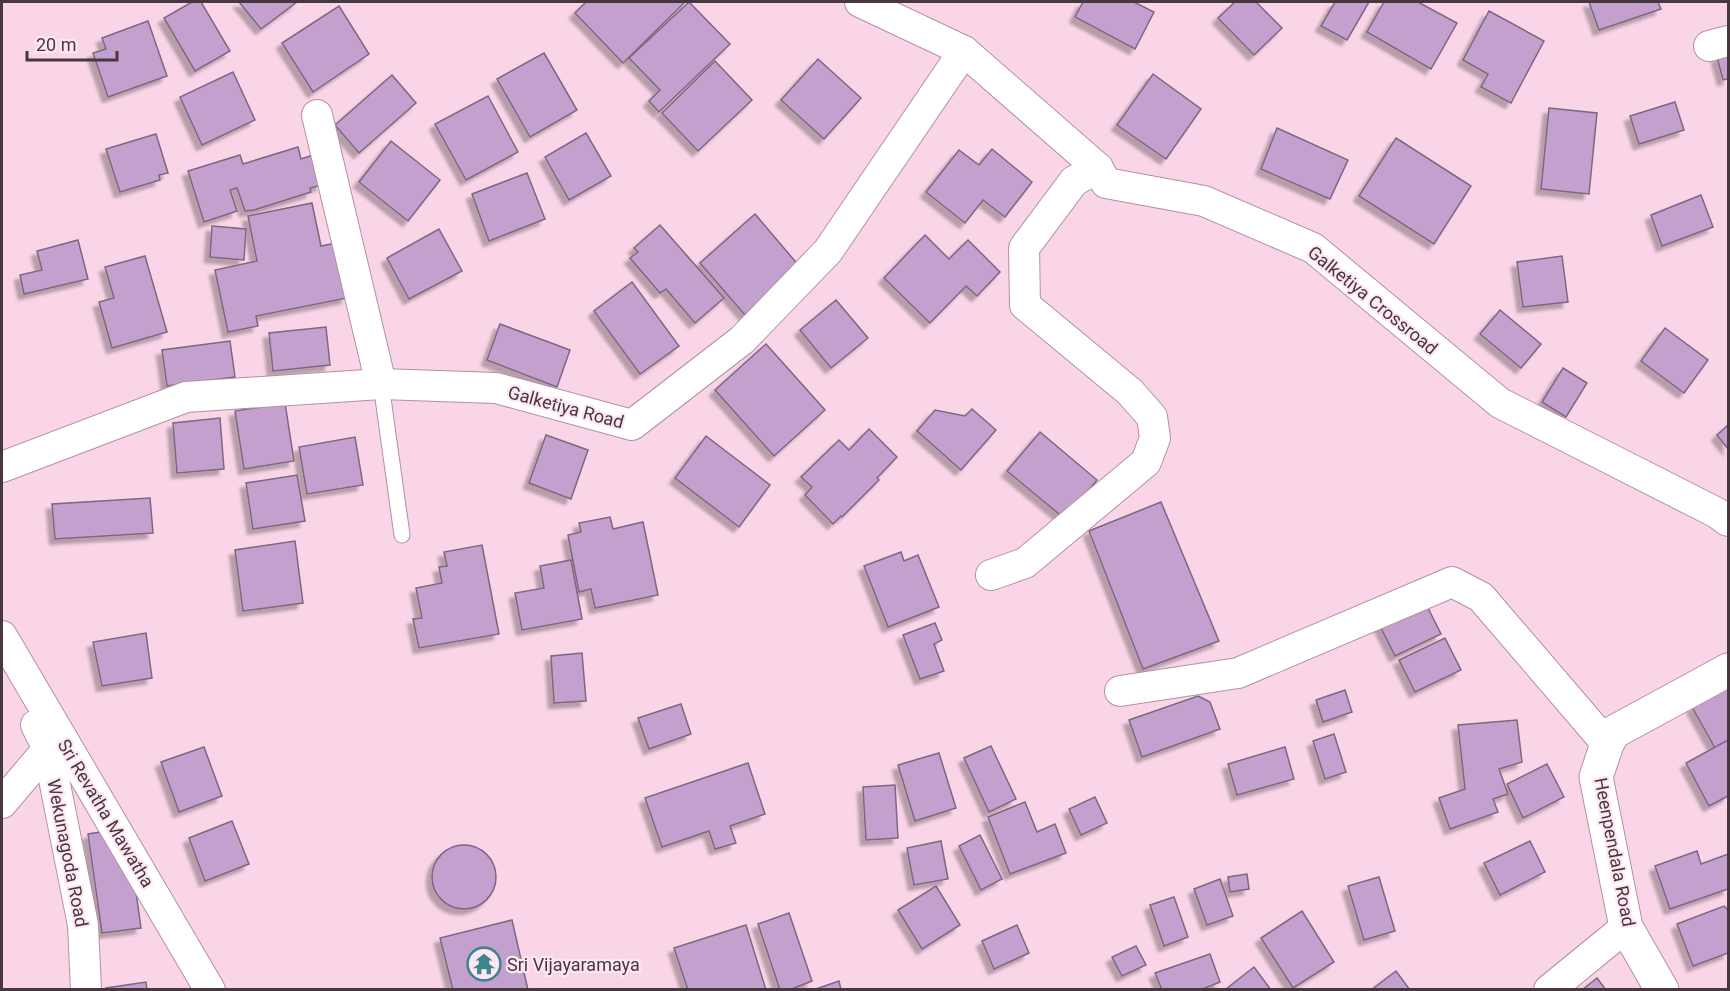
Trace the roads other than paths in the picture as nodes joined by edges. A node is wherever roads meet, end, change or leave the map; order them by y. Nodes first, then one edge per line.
1 (860, 2) edge
2 (964, 51) junction
3 (317, 115) dead end
4 (1098, 168) junction
5 (381, 384) junction
6 (2, 467) edge
7 (1728, 521) edge
8 (402, 535) dead end
9 (992, 576) dead end
10 (2, 636) edge
11 (2, 655) edge
12 (1728, 670) edge
13 (1120, 691) dead end
14 (1607, 744) junction
15 (48, 749) junction
16 (2, 803) edge
17 (1626, 927) junction
18 (86, 990) edge
19 (210, 990) edge
20 (1549, 990) edge
21 (1662, 990) edge

1 - 2 street
2 - 4 street, Galketiya Crossroad
2 - 5 street, Galketiya Road
3 - 5 street
4 - 7 street, Galketiya Crossroad
4 - 9 street
5 - 6 street, Galketiya Road
5 - 8 lane
10 - 19 street, Sri Revatha Mawatha
11 - 15 street, Wekunagoda Road
12 - 14 street, Heenpendala Road
13 - 14 street
14 - 17 street, Heenpendala Road
15 - 16 street
15 - 18 street, Wekunagoda Road
17 - 20 street
17 - 21 street, Heenpendala Road

